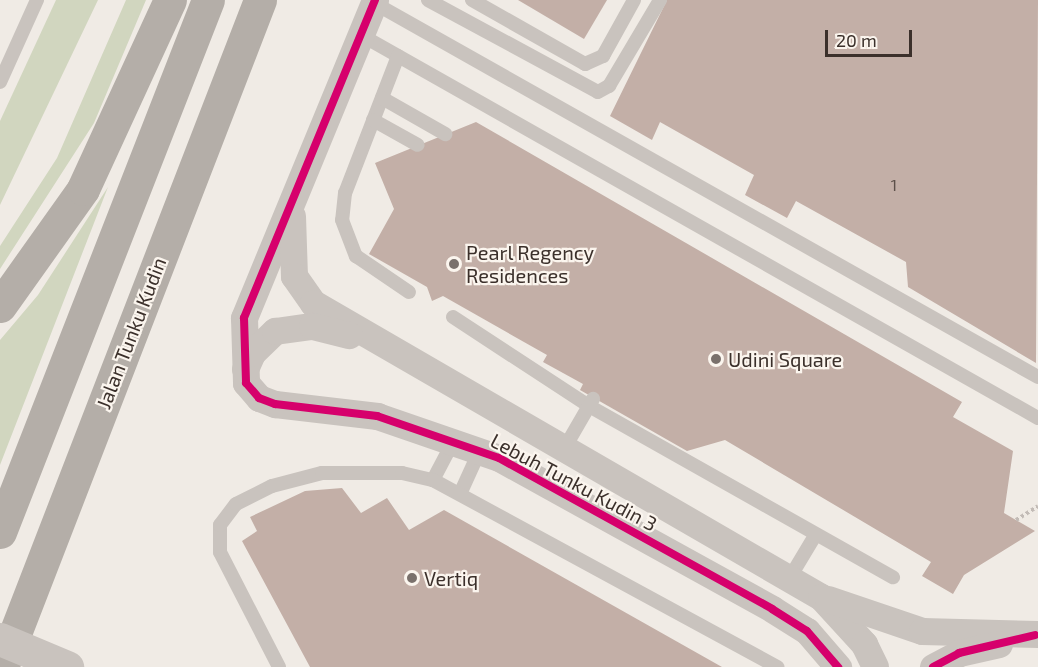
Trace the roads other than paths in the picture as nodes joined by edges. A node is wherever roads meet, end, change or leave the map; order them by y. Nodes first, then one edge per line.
1 (37, 0) edge
2 (208, 0) edge
3 (260, 0) edge
4 (428, 0) edge
5 (472, 0) edge
6 (634, 0) edge
7 (660, 0) edge
8 (374, 2) edge
9 (169, 6) edge
10 (361, 35) junction
11 (398, 56) junction
12 (0, 82) edge
13 (381, 98) junction
14 (373, 120) junction
15 (445, 134) dead end
16 (418, 145) dead end
17 (292, 209) junction
18 (409, 292) dead end
19 (0, 306) edge
20 (453, 317) dead end
21 (381, 345) junction
22 (244, 369) junction
23 (1038, 377) edge
24 (592, 402) junction
25 (1038, 418) edge
26 (454, 440) junction
27 (564, 449) junction
28 (480, 450) junction
29 (433, 480) junction
30 (460, 494) junction
31 (0, 532) edge
32 (816, 534) junction
33 (893, 578) dead end
34 (789, 579) junction
35 (821, 597) junction
36 (1037, 634) edge
37 (0, 639) edge
38 (2, 667) edge
39 (67, 667) edge
40 (279, 667) edge
41 (777, 667) edge
42 (838, 667) edge
43 (875, 667) edge
44 (933, 667) edge

1 - 12 lane
2 - 31 highway
3 - 38 highway, Jalan Tunku Kudin
4 - 7 lane
5 - 6 lane
8 - 10 street, Lebuh Tunku Kudin 3
8 - 23 lane
9 - 19 highway
10 - 11 lane
10 - 17 street, Lebuh Tunku Kudin 3
11 - 13 lane
11 - 25 lane
13 - 14 lane
13 - 15 lane
14 - 16 lane
14 - 18 lane
17 - 21 street, Lebuh Tunku Kudin 3
17 - 22 street, Lebuh Tunku Kudin 3
20 - 24 lane
21 - 22 street, Lebuh Tunku Kudin 3
21 - 27 street, Lebuh Tunku Kudin 3
22 - 26 street, Lebuh Tunku Kudin 3
24 - 27 lane
24 - 32 lane
26 - 28 street, Lebuh Tunku Kudin 3
26 - 29 lane
27 - 34 street, Lebuh Tunku Kudin 3
28 - 30 lane
28 - 42 street, Lebuh Tunku Kudin 3
29 - 30 lane
29 - 40 lane
30 - 41 lane
32 - 33 lane
32 - 34 lane
34 - 35 street, Lebuh Tunku Kudin 3
35 - 36 street
35 - 43 street, Lebuh Tunku Kudin 3
36 - 44 street
37 - 39 street, bridge

